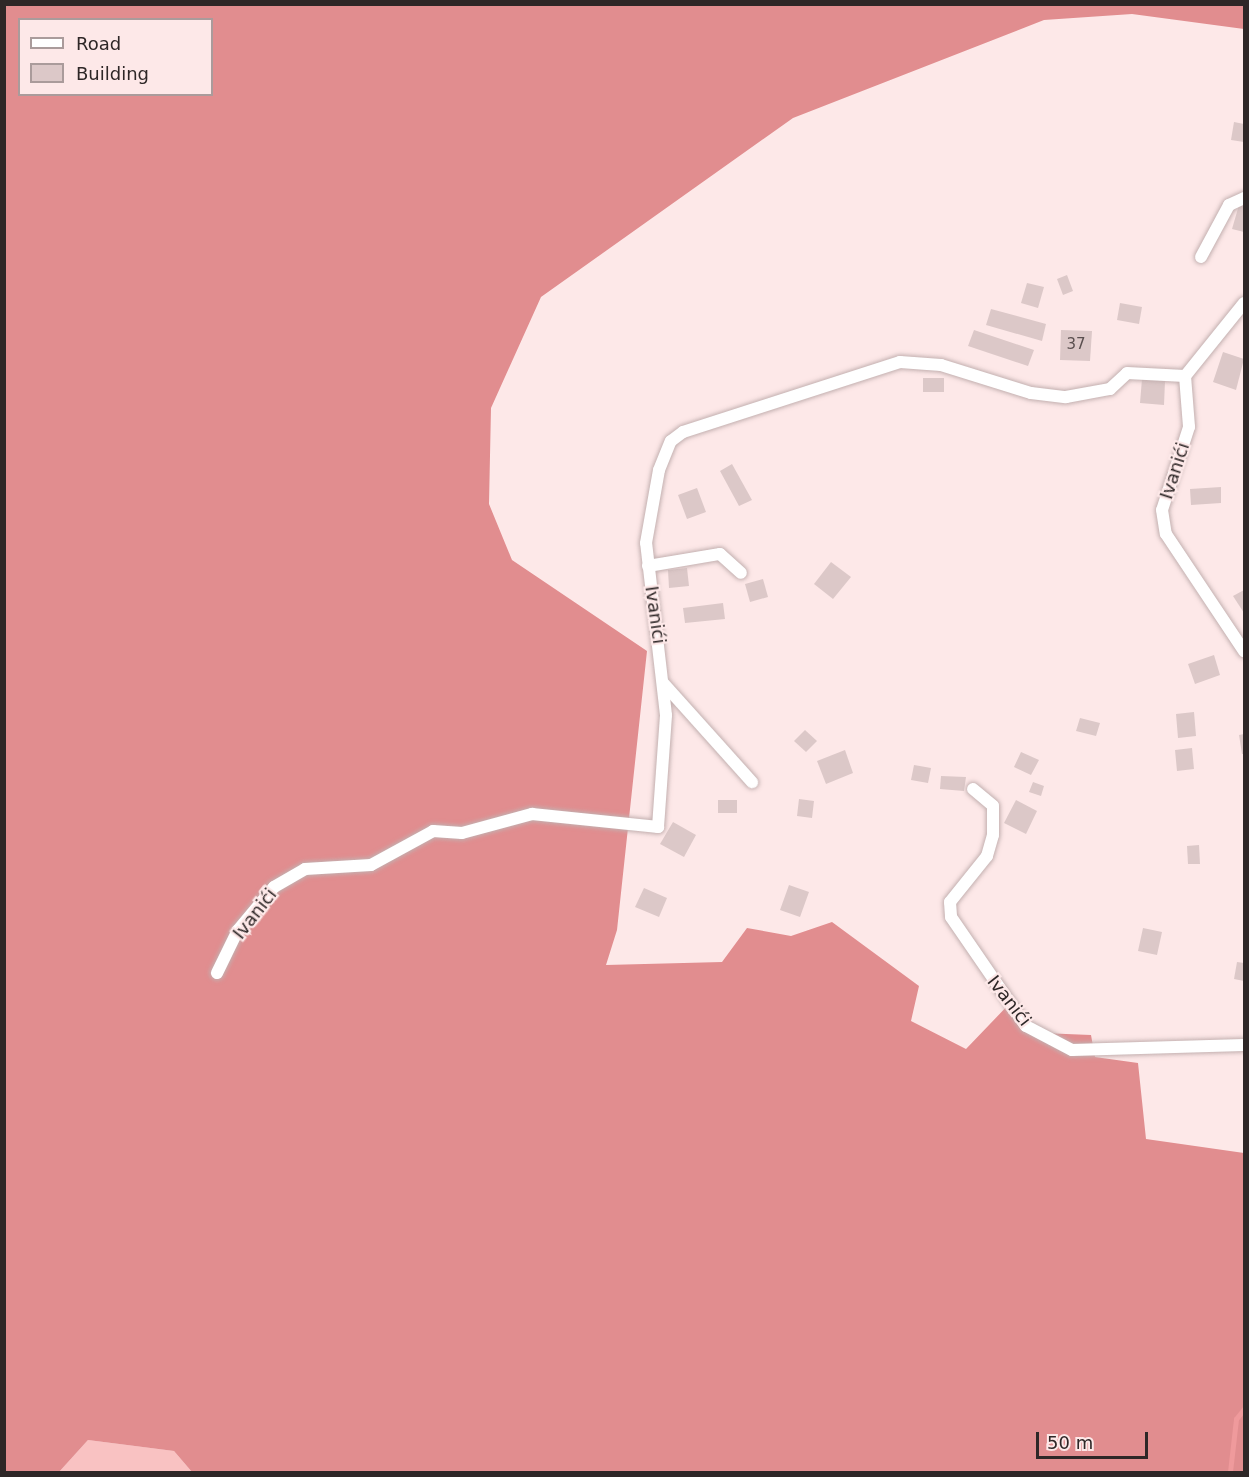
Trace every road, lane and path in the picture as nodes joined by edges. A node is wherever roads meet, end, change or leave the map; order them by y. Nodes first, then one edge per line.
1 (1245, 198) edge
2 (1201, 257) dead end
3 (1245, 303) edge
4 (1185, 376) junction
5 (648, 566) junction
6 (741, 573) dead end
7 (1245, 651) edge
8 (664, 684) junction
9 (752, 782) dead end
10 (973, 789) dead end
11 (217, 973) dead end
12 (1245, 1045) edge

1 - 2 street
3 - 4 street
4 - 5 street, Ivanići
4 - 7 street, Ivanići
5 - 6 street
5 - 8 street, Ivanići
8 - 9 street
8 - 11 street, Ivanići
10 - 12 street, Ivanići

